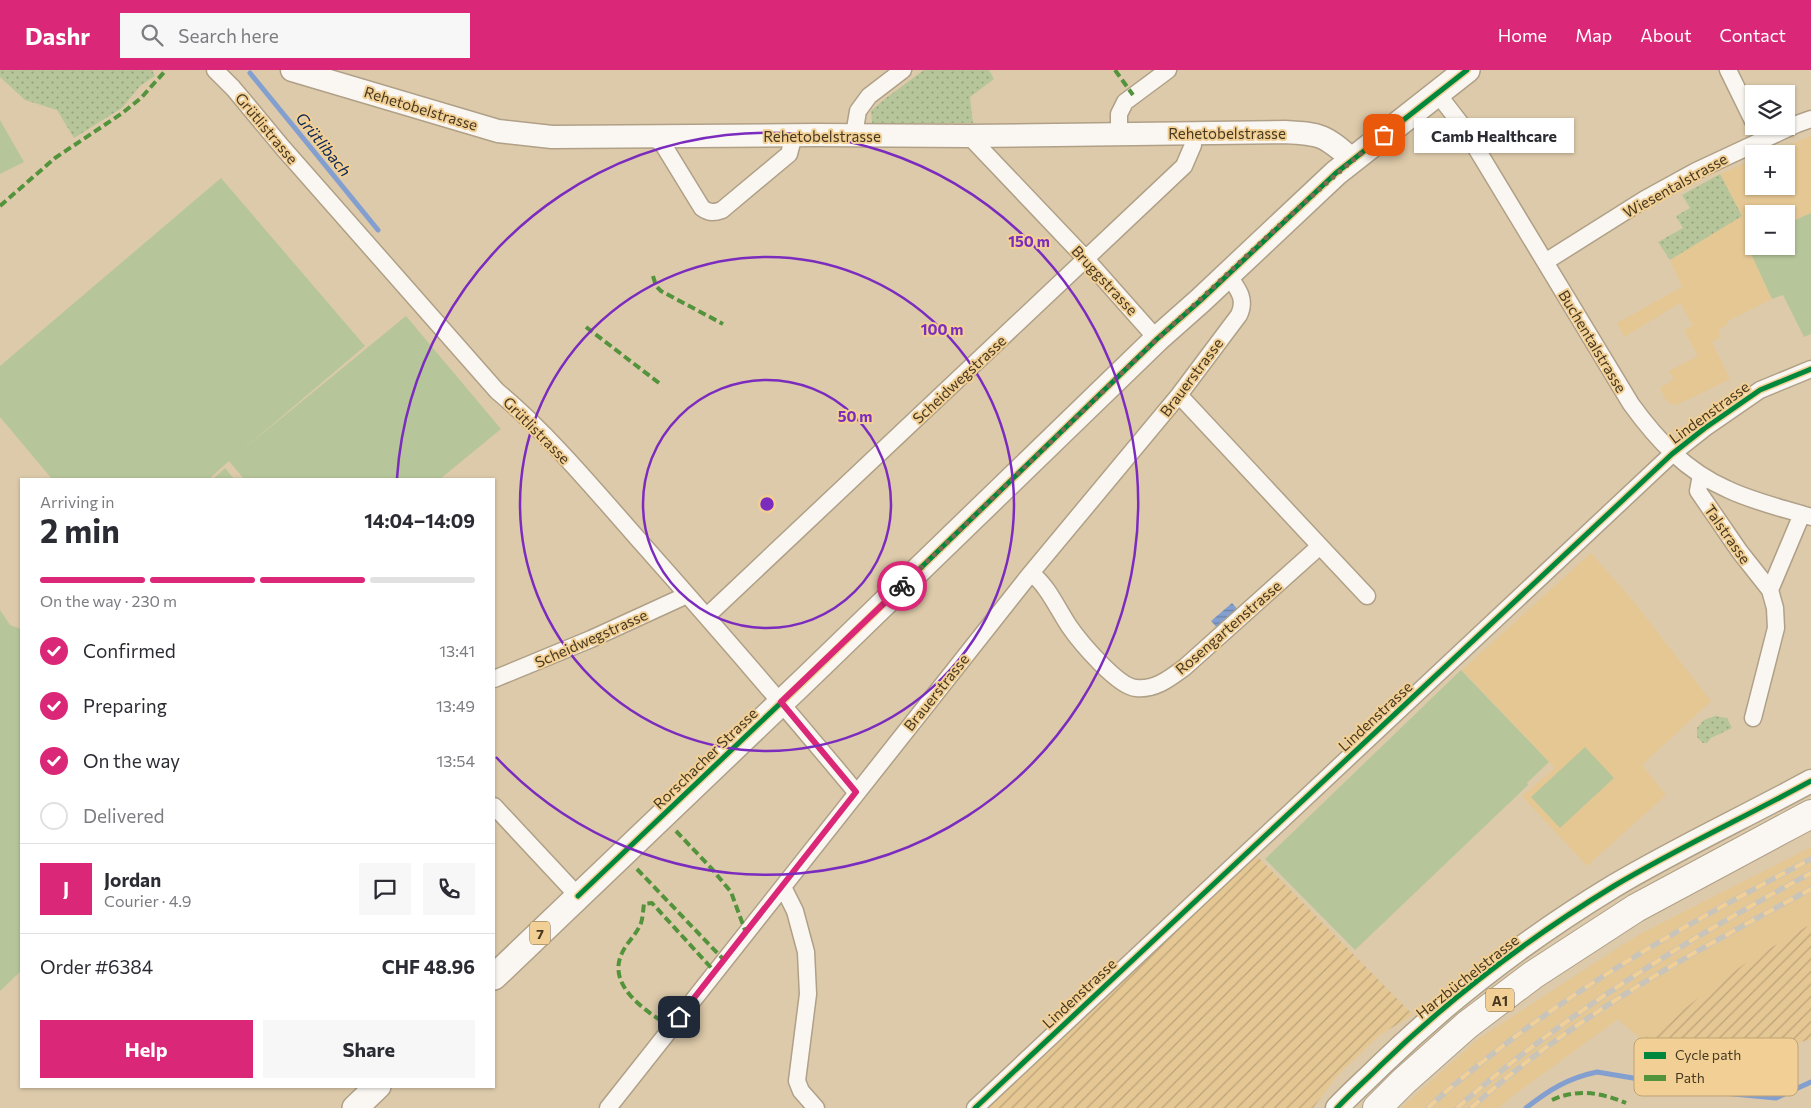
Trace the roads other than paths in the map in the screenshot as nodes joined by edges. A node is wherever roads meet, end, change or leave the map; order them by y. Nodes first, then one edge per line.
1 (215, 70) edge
2 (292, 70) edge
3 (903, 70) edge
4 (1168, 70) edge
5 (1467, 70) edge
6 (1728, 70) edge
7 (1437, 93) junction
8 (1745, 105) edge
9 (1811, 119) edge
10 (1795, 122) edge
11 (1193, 133) junction
12 (1118, 134) junction
13 (794, 135) junction
14 (1750, 135) edge
15 (854, 136) junction
16 (969, 136) junction
17 (654, 137) junction
18 (1353, 160) junction
19 (1086, 259) junction
20 (1545, 262) junction
21 (1227, 274) junction
22 (1157, 339) junction
23 (1811, 369) edge
24 (1179, 395) junction
25 (1672, 454) junction
26 (1701, 475) junction
27 (1807, 515) edge
28 (1320, 546) junction
29 (1031, 573) junction
30 (1770, 590) junction
31 (687, 595) junction
32 (1367, 596) dead end
33 (707, 616) junction
34 (495, 679) edge
35 (781, 702) junction
36 (1753, 718) dead end
37 (1811, 782) edge
38 (856, 792) junction
39 (495, 807) edge
40 (1811, 814) edge
41 (783, 887) junction
42 (578, 896) junction
43 (495, 976) edge
44 (376, 1088) edge
45 (355, 1108) edge
46 (608, 1108) edge
47 (816, 1108) edge
48 (975, 1108) edge
49 (1337, 1108) edge
50 (1377, 1108) edge

1 - 31 street, Grütlistrasse
2 - 17 street, Rehetobelstrasse
3 - 15 street
4 - 12 street
5 - 7 main road, Rorschacher Strasse / 7
6 - 8 street
7 - 18 main road, Rorschacher Strasse / 7
7 - 20 street, Buchentalstrasse
9 - 10 street, Wiesentalstrasse
11 - 12 street, Rehetobelstrasse
11 - 18 street, Rehetobelstrasse
11 - 19 street, Scheidwegstrasse
12 - 16 street, Rehetobelstrasse
13 - 15 street, Rehetobelstrasse
13 - 17 street, Rehetobelstrasse
13 - 17 street
14 - 20 street, Wiesentalstrasse
15 - 16 street, Rehetobelstrasse
16 - 19 street, Bruggstrasse
18 - 21 main road, Rorschacher Strasse / 7
19 - 22 street, Bruggstrasse
19 - 33 street, Scheidwegstrasse
20 - 25 street, Buchentalstrasse
21 - 22 main road, Rorschacher Strasse / 7
21 - 24 street, Brauerstrasse
22 - 35 main road, Rorschacher Strasse / 7
23 - 25 street, Lindenstrasse
24 - 28 street
24 - 29 street, Brauerstrasse
25 - 26 street, Buchentalstrasse
25 - 48 street, Lindenstrasse
26 - 27 street, Buchentalstrasse
26 - 30 street, Talstrasse
27 - 30 street
28 - 29 street, Rosengartenstrasse
28 - 32 street
29 - 38 street, Brauerstrasse
30 - 36 street, Talstrasse
31 - 33 street, Grütlistrasse
31 - 34 street, Scheidwegstrasse
33 - 35 street, Grütlistrasse
35 - 38 street, Grütlistrasse
35 - 42 main road, Rorschacher Strasse / 7
37 - 49 street, Harzbüchelstrasse
38 - 41 street, Brauerstrasse
39 - 42 street
40 - 50 highway, A1
41 - 46 street, Brauerstrasse
41 - 47 street
42 - 43 main road, Rorschacher Strasse / 7
44 - 45 main road

